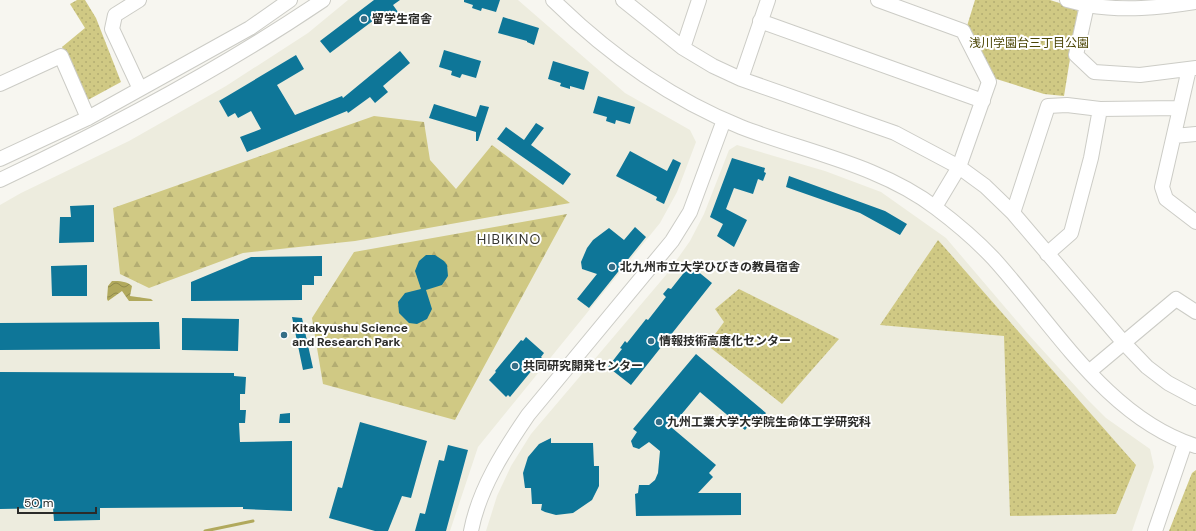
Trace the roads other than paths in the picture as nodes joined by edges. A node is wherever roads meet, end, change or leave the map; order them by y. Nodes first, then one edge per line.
1 (139, 0) edge
2 (290, 0) edge
3 (323, 0) edge
4 (553, 0) edge
5 (623, 0) edge
6 (699, 0) edge
7 (768, 0) edge
8 (878, 0) edge
9 (1067, 0) edge
10 (1196, 2) edge
11 (901, 4) edge
12 (1087, 4) junction
13 (760, 21) junction
14 (683, 48) junction
15 (1193, 69) edge
16 (741, 79) junction
17 (0, 84) edge
18 (140, 89) junction
19 (983, 101) junction
20 (1180, 108) junction
21 (1100, 109) junction
22 (88, 118) junction
23 (724, 120) junction
24 (1196, 134) edge
25 (1174, 136) junction
26 (0, 159) edge
27 (959, 167) junction
28 (0, 180) edge
29 (935, 207) junction
30 (1013, 213) junction
31 (1196, 220) edge
32 (1047, 254) junction
33 (1196, 312) edge
34 (1124, 343) junction
35 (1090, 371) junction
36 (1196, 398) edge
37 (1191, 444) edge
38 (471, 531) edge
39 (1155, 531) edge

1 - 18 street
2 - 18 street
3 - 28 street
4 - 23 street
5 - 14 street
6 - 14 street
7 - 13 street
8 - 11 street
9 - 12 street
10 - 12 street
11 - 19 street
12 - 15 street
13 - 16 street
13 - 19 street
14 - 16 street
15 - 20 street
16 - 27 street
17 - 22 street
18 - 22 street
19 - 27 street
20 - 21 street
20 - 25 street
21 - 30 street
21 - 32 street
22 - 26 street
23 - 29 street
23 - 38 street
24 - 25 street
25 - 31 street
27 - 29 street
27 - 30 street
29 - 35 street
30 - 32 street
32 - 34 street
33 - 34 street
34 - 35 street
34 - 36 street
35 - 37 street
37 - 39 street

